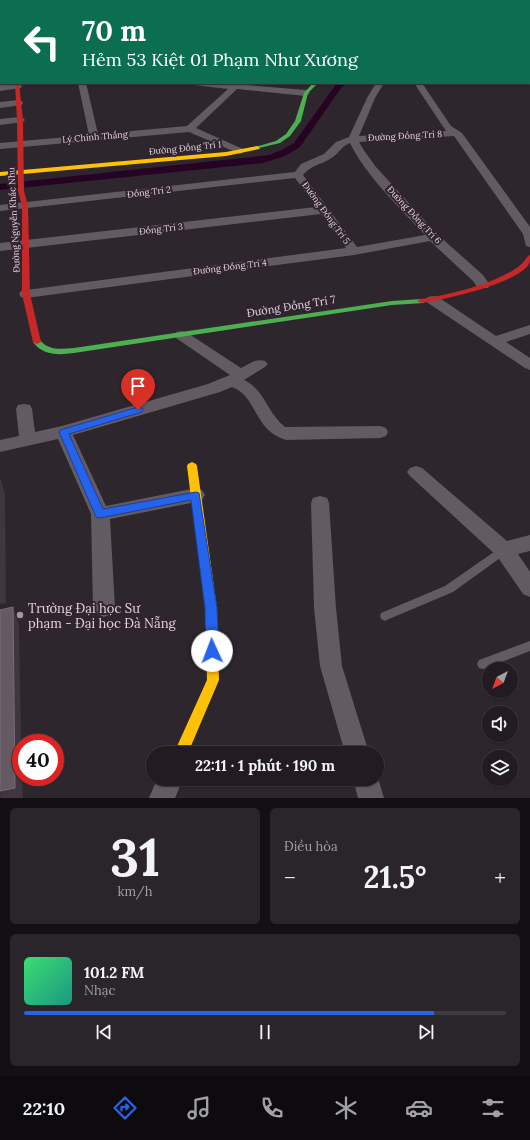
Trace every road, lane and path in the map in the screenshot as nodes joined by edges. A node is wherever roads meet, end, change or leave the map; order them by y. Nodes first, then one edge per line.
1 (82, 84) edge
2 (204, 84) edge
3 (315, 84) edge
4 (379, 84) edge
5 (419, 84) edge
6 (18, 85) edge
7 (235, 87) junction
8 (0, 88) edge
9 (306, 93) junction
10 (19, 103) junction
11 (0, 105) edge
12 (20, 120) junction
13 (0, 122) edge
14 (190, 129) junction
15 (457, 133) junction
16 (94, 137) junction
17 (353, 139) junction
18 (21, 144) junction
19 (0, 146) edge
20 (240, 151) junction
21 (0, 174) edge
22 (21, 174) junction
23 (298, 175) junction
24 (25, 206) junction
25 (0, 208) edge
26 (323, 210) junction
27 (433, 237) junction
28 (530, 243) edge
29 (26, 244) junction
30 (0, 247) edge
31 (354, 251) junction
32 (530, 257) edge
33 (483, 285) junction
34 (26, 294) junction
35 (433, 300) junction
36 (530, 329) edge
37 (181, 335) junction
38 (496, 341) junction
39 (46, 350) joint
40 (260, 364) dead end
41 (530, 365) edge
42 (236, 378) junction
43 (24, 409) dead end
44 (63, 432) junction
45 (380, 432) dead end
46 (28, 440) junction
47 (0, 446) edge
48 (192, 466) dead end
49 (416, 472) dead end
50 (196, 495) junction
51 (320, 503) dead end
52 (100, 514) junction
53 (530, 544) edge
54 (504, 550) junction
55 (530, 588) edge
56 (104, 608) dead end
57 (385, 616) dead end
58 (530, 646) edge
59 (488, 662) edge
60 (184, 746) edge
61 (355, 746) edge
62 (167, 786) edge
63 (368, 786) edge
64 (162, 798) edge
65 (372, 798) edge

1 - 16 street
2 - 7 street
3 - 9 street, Đường Đồng Trí 1
4 - 17 street
5 - 15 street
6 - 8 street
6 - 10 street, Đường Nguyễn Khắc Nhu
7 - 9 street
7 - 14 street
9 - 20 street, Đường Đồng Trí 1
10 - 11 street
10 - 12 street, Đường Nguyễn Khắc Nhu
12 - 13 street
12 - 18 street, Đường Nguyễn Khắc Nhu
14 - 16 street, Lý Chính Thắng
14 - 20 street
15 - 17 street, Đường Đồng Trí 8
15 - 28 street
16 - 18 street, Lý Chính Thắng
17 - 23 street
17 - 27 street, Đường Đồng Trí 6
18 - 19 street, Lý Chính Thắng
18 - 22 street, Đường Nguyễn Khắc Nhu
20 - 22 street, Đường Đồng Trí 1
21 - 22 street, Đường Đồng Trí 1
22 - 24 street, Đường Nguyễn Khắc Nhu
23 - 24 street, Đồng Trí 2
23 - 26 street, Đường Đồng Trí 5
24 - 25 street, Đồng Trí 2
24 - 29 street, Đường Nguyễn Khắc Nhu
26 - 29 street, Đồng Trí 3
26 - 31 street, Đường Đồng Trí 5
27 - 31 street, Đường Đồng Trí 4
27 - 33 street, Đường Đồng Trí 6
29 - 30 street, Đồng Trí 3
29 - 34 street, Đường Nguyễn Khắc Nhu
31 - 34 street, Đường Đồng Trí 4
32 - 33 street, Đường Đồng Trí 7
33 - 35 street, Đường Đồng Trí 7
34 - 39 street, Đường Nguyễn Khắc Nhu
35 - 37 street, Đường Đồng Trí 7
35 - 38 street
36 - 38 street
37 - 39 street, Đường Đồng Trí 7
37 - 42 street
38 - 41 street
40 - 42 street
42 - 44 street
42 - 45 street
43 - 46 street
44 - 46 street
44 - 52 street
46 - 47 street
48 - 50 street
49 - 54 street
50 - 52 street
50 - 60 street
51 - 61 street
52 - 56 street
53 - 54 street
54 - 55 street
54 - 57 lane
58 - 59 lane
62 - 64 street
63 - 65 street

